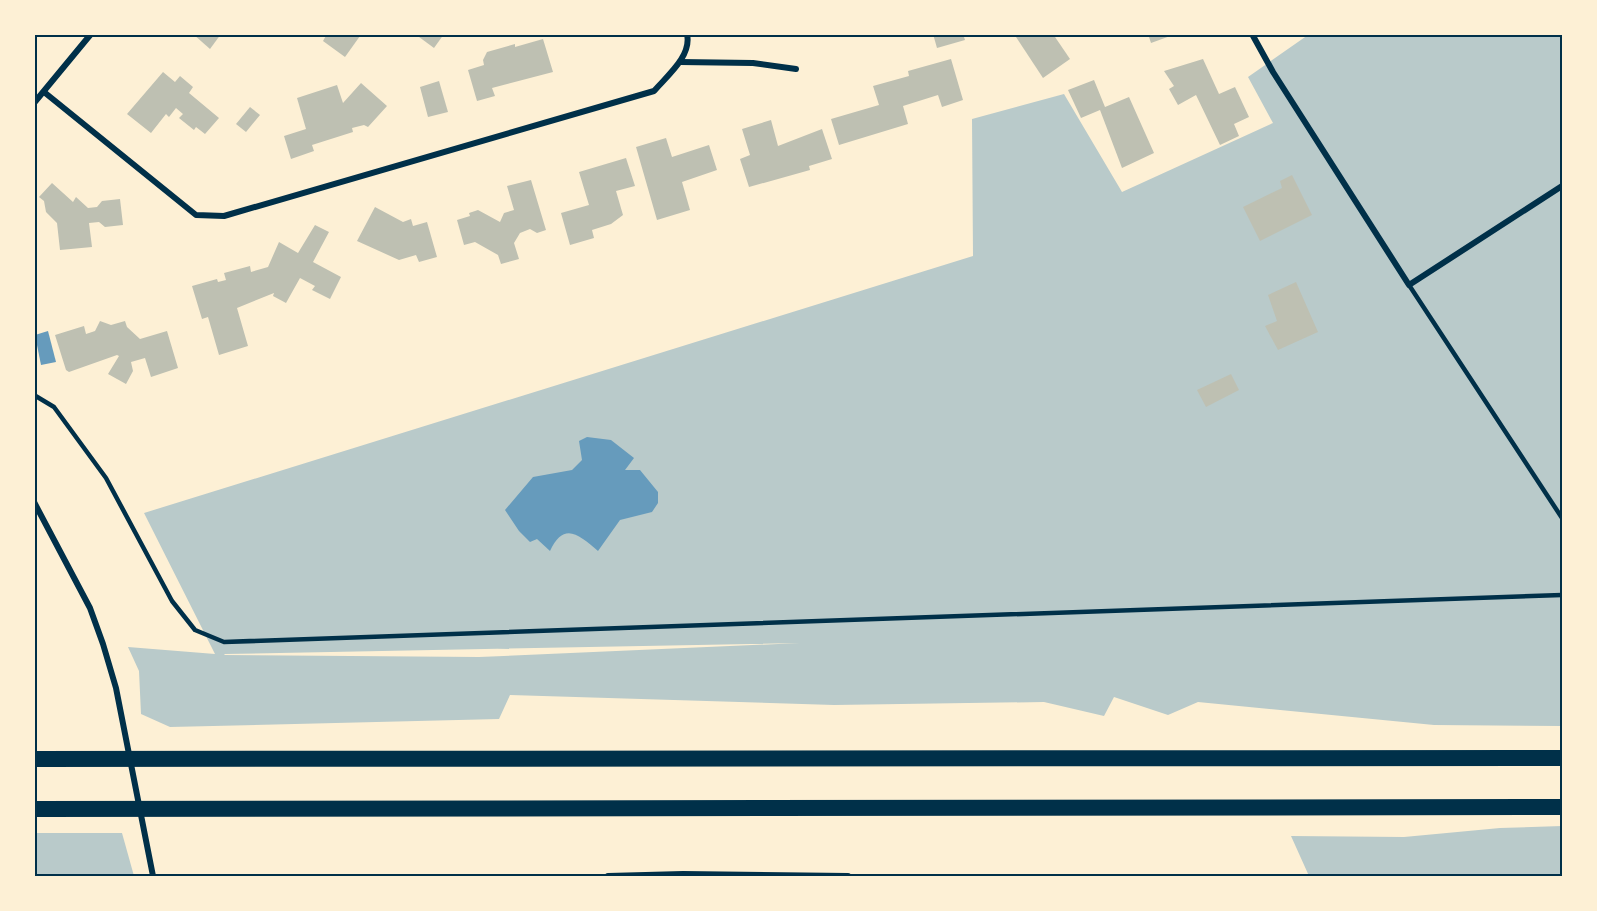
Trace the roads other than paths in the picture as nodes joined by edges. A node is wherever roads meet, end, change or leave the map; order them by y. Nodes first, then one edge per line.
1 (91, 34) edge
2 (687, 34) edge
3 (1252, 34) edge
4 (680, 62) junction
5 (796, 69) dead end
6 (44, 92) junction
7 (34, 103) edge
8 (1563, 186) edge
9 (1409, 285) junction
10 (34, 395) edge
11 (34, 502) edge
12 (1563, 518) edge
13 (1563, 595) edge
14 (1563, 758) edge
15 (34, 759) edge
16 (1563, 807) edge
17 (34, 809) edge
18 (152, 875) edge
19 (608, 876) edge
20 (848, 876) edge

1 - 6 street
2 - 4 street
3 - 9 street
4 - 5 street
4 - 6 street
6 - 7 street
8 - 9 street
9 - 12 lane
10 - 13 lane
11 - 18 street
14 - 15 highway
16 - 17 highway
19 - 20 street

